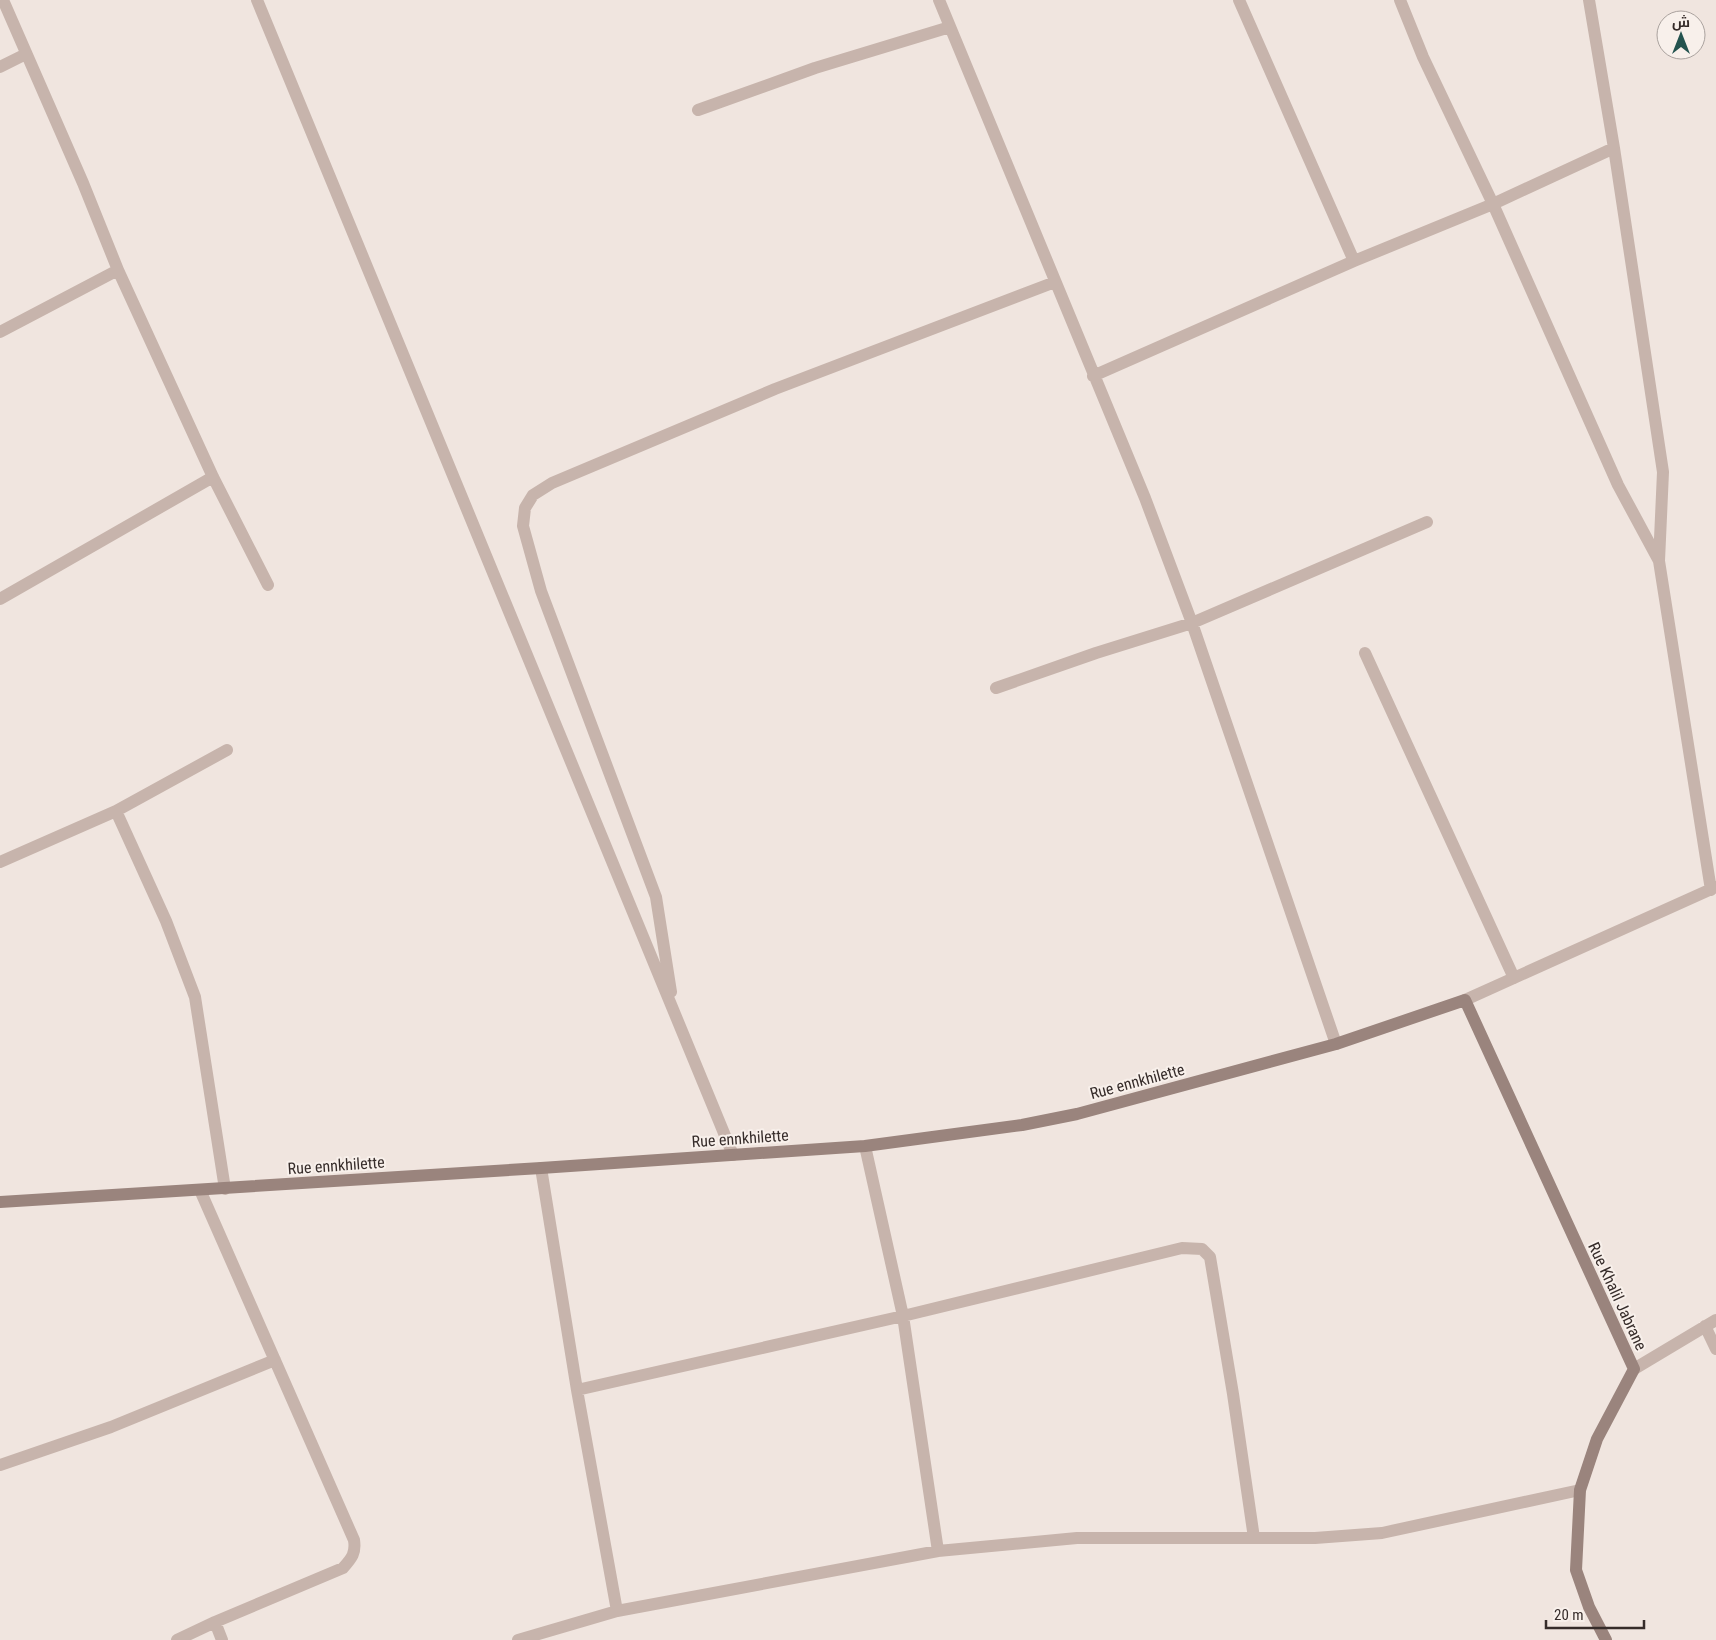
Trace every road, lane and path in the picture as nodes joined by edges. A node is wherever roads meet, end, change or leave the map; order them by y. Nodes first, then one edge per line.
1 (3, 0) edge
2 (257, 0) edge
3 (939, 0) edge
4 (1239, 0) edge
5 (1400, 0) edge
6 (1589, 0) edge
7 (950, 27) junction
8 (26, 54) junction
9 (0, 67) edge
10 (698, 110) dead end
11 (1614, 148) junction
12 (1493, 204) junction
13 (1354, 261) junction
14 (118, 270) junction
15 (1055, 282) junction
16 (0, 332) edge
17 (1093, 376) junction
18 (213, 477) junction
19 (1427, 522) dead end
20 (1659, 561) junction
21 (268, 585) dead end
22 (0, 599) edge
23 (1192, 622) junction
24 (1365, 653) dead end
25 (996, 688) dead end
26 (227, 750) dead end
27 (116, 811) junction
28 (0, 862) edge
29 (1714, 888) edge
30 (1514, 978) junction
31 (1465, 1000) junction
32 (674, 1012) junction
33 (1336, 1044) junction
34 (866, 1146) junction
35 (733, 1155) junction
36 (541, 1168) junction
37 (226, 1189) junction
38 (200, 1190) junction
39 (0, 1202) edge
40 (904, 1316) junction
41 (1711, 1323) edge
42 (1716, 1349) edge
43 (275, 1360) junction
44 (1634, 1369) junction
45 (577, 1390) junction
46 (0, 1465) edge
47 (1580, 1490) junction
48 (1254, 1538) junction
49 (938, 1551) junction
50 (617, 1611) junction
51 (215, 1622) junction
52 (176, 1640) edge
53 (222, 1640) edge
54 (518, 1640) edge
55 (1606, 1640) edge

1 - 8 street
2 - 32 street
3 - 7 street
4 - 13 street
5 - 12 street
6 - 11 street
7 - 10 street
7 - 15 street
8 - 9 street
8 - 14 street
11 - 12 street
11 - 20 street
12 - 13 street
12 - 20 street
13 - 17 street
14 - 16 street
14 - 18 street
15 - 17 street
15 - 32 street
17 - 23 street
18 - 21 street
18 - 22 street
19 - 23 street
20 - 29 street
23 - 25 street
23 - 33 street
24 - 30 street
26 - 27 street
27 - 28 street
27 - 37 street
29 - 30 street
30 - 31 street
31 - 33 street, Rue ennkhilette
31 - 44 street, Rue Khalil Jabrane
32 - 35 street
33 - 34 street, Rue ennkhilette
34 - 35 street, Rue ennkhilette
34 - 40 street
35 - 36 street, Rue ennkhilette
36 - 37 street, Rue ennkhilette
36 - 45 street
37 - 38 street, Rue ennkhilette
38 - 39 street, Rue ennkhilette
38 - 43 street
40 - 45 street
40 - 48 street
40 - 49 street
41 - 42 street
41 - 44 street
43 - 46 street
43 - 51 street
44 - 47 street, Rue Khalil Jabrane
45 - 50 street
47 - 48 street
47 - 55 street, Rue Khalil Jabrane
48 - 49 street
49 - 50 street
50 - 54 street
51 - 52 street
51 - 53 street

